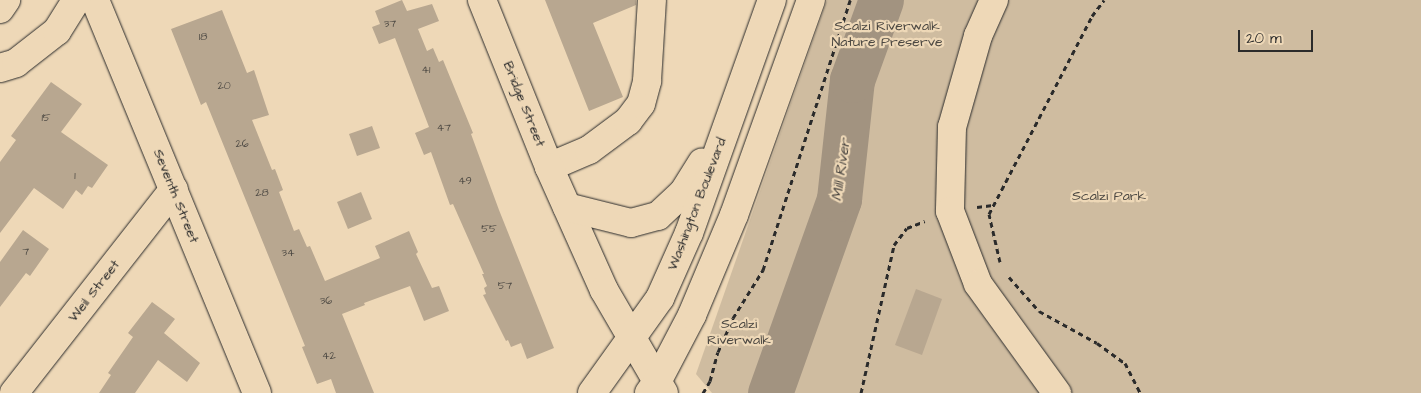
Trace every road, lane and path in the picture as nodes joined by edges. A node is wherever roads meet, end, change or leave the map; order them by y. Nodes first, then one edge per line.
1 (6, 0) edge
2 (57, 0) edge
3 (76, 0) edge
4 (95, 0) edge
5 (482, 0) edge
6 (652, 0) edge
7 (772, 0) edge
8 (811, 0) edge
9 (850, 0) edge
10 (994, 0) edge
11 (1104, 0) edge
12 (0, 8) edge
13 (36, 46) junction
14 (0, 68) edge
15 (727, 123) junction
16 (549, 167) junction
17 (174, 189) junction
18 (994, 205) junction
19 (567, 207) junction
20 (950, 210) junction
21 (1001, 270) dead end
22 (1008, 276) dead end
23 (632, 339) junction
24 (656, 389) edge
25 (14, 393) edge
26 (257, 393) edge
27 (592, 393) edge
28 (703, 393) edge
29 (861, 393) edge
30 (1057, 393) edge
31 (1140, 393) edge

1 - 12 main road
2 - 13 main road
3 - 13 main road
4 - 17 main road, Seventh Street
5 - 16 main road, Bridge Street
6 - 16 main road
7 - 15 main road, Washington Boulevard
8 - 24 main road
9 - 28 path
10 - 20 main road
11 - 18 path
13 - 14 main road
15 - 19 main road
15 - 23 main road, Washington Boulevard
16 - 19 main road, Bridge Street
17 - 25 main road, Weil Street
17 - 26 main road, Seventh Street
18 - 20 path
18 - 21 path
19 - 23 main road, Bridge Street
20 - 29 path
20 - 30 main road
22 - 31 path
23 - 24 main road, Bridge Street
23 - 27 main road, Washington Boulevard

